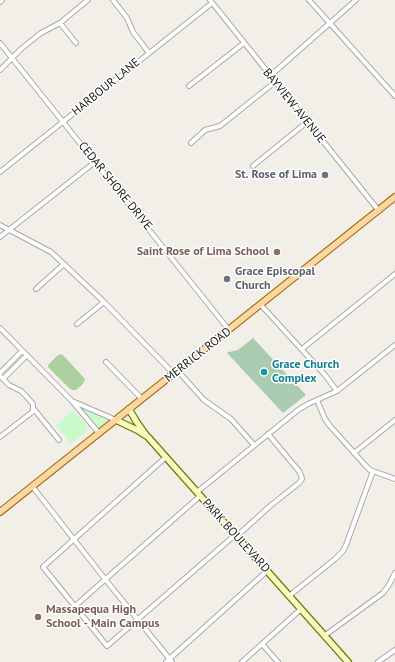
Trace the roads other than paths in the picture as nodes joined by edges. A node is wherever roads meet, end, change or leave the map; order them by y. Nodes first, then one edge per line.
1 (88, 0) edge
2 (113, 0) edge
3 (309, 0) edge
4 (356, 0) edge
5 (211, 2) edge
6 (60, 22) junction
7 (330, 23) junction
8 (0, 43) edge
9 (76, 43) dead end
10 (244, 43) junction
11 (149, 53) junction
12 (12, 58) junction
13 (0, 70) edge
14 (270, 76) junction
15 (275, 82) junction
16 (189, 86) dead end
17 (395, 96) edge
18 (63, 122) junction
19 (307, 122) junction
20 (191, 143) dead end
21 (94, 162) junction
22 (253, 166) dead end
23 (0, 172) edge
24 (395, 198) edge
25 (379, 211) junction
26 (0, 225) edge
27 (9, 230) junction
28 (0, 237) edge
29 (64, 264) junction
30 (395, 274) edge
31 (36, 289) dead end
32 (104, 302) junction
33 (261, 305) junction
34 (77, 324) dead end
35 (0, 328) edge
36 (229, 330) junction
37 (395, 344) edge
38 (302, 350) junction
39 (22, 351) junction
40 (27, 355) junction
41 (106, 362) dead end
42 (176, 372) junction
43 (0, 373) edge
44 (1, 377) edge
45 (337, 391) junction
46 (142, 399) junction
47 (70, 400) junction
48 (317, 400) junction
49 (33, 408) junction
50 (130, 409) junction
51 (116, 420) junction
52 (395, 420) edge
53 (99, 433) junction
54 (268, 434) junction
55 (0, 437) edge
56 (148, 437) junction
57 (60, 440) dead end
58 (254, 445) junction
59 (354, 452) junction
60 (166, 457) junction
61 (373, 471) junction
62 (395, 479) edge
63 (32, 486) junction
64 (198, 494) junction
65 (0, 511) edge
66 (236, 536) junction
67 (74, 540) junction
68 (267, 571) junction
69 (395, 573) edge
70 (105, 579) junction
71 (289, 596) junction
72 (75, 606) junction
73 (301, 609) junction
74 (137, 619) junction
75 (324, 636) junction
76 (262, 644) junction
77 (395, 650) edge
78 (169, 661) edge
79 (242, 662) edge
80 (278, 662) edge
81 (348, 662) edge
82 (378, 662) edge

1 - 6 street
2 - 11 street
3 - 7 street
4 - 7 street
5 - 10 street, BAYVIEW AVENUE
5 - 11 street, HARBOUR LANE
6 - 9 street
6 - 12 street
7 - 14 street
7 - 17 street
8 - 12 street, CEDAR SHORE DRIVE
10 - 14 street, BAYVIEW AVENUE
10 - 16 street
11 - 18 street, HARBOUR LANE
12 - 13 street
12 - 18 street, CEDAR SHORE DRIVE
14 - 15 street, BAYVIEW AVENUE
15 - 19 street, BAYVIEW AVENUE
15 - 20 street
18 - 21 street, CEDAR SHORE DRIVE
18 - 23 street, HARBOUR LANE
19 - 22 street
19 - 25 street, BAYVIEW AVENUE
21 - 27 street
21 - 36 street, CEDAR SHORE DRIVE
24 - 25 main road, MERRICK ROAD
25 - 33 main road, MERRICK ROAD
26 - 27 street
27 - 28 street
27 - 29 street
29 - 31 street
29 - 32 street
30 - 38 street
32 - 34 street
32 - 42 street
33 - 36 main road, MERRICK ROAD
33 - 38 street
35 - 39 street
36 - 42 main road, MERRICK ROAD
37 - 45 street
38 - 45 street
39 - 40 street
39 - 43 street
40 - 44 street
40 - 47 street
41 - 46 street
42 - 46 main road, MERRICK ROAD
42 - 58 street
44 - 49 street
45 - 48 street
46 - 50 main road, MERRICK ROAD
47 - 51 street
47 - 53 street
48 - 54 street
48 - 59 street
49 - 55 street
49 - 57 street
50 - 51 main road, MERRICK ROAD
50 - 56 main road
51 - 53 main road, MERRICK ROAD
51 - 56 main road, PARK BOULEVARD
52 - 59 street
53 - 63 main road, MERRICK ROAD
54 - 58 street
54 - 66 street
56 - 60 main road, PARK BOULEVARD
58 - 64 street
59 - 61 street
60 - 64 main road, PARK BOULEVARD
60 - 67 street
61 - 62 street
61 - 71 street
63 - 65 main road, MERRICK ROAD
63 - 67 street
64 - 66 main road, PARK BOULEVARD
64 - 70 street
66 - 68 main road, PARK BOULEVARD
66 - 74 street
67 - 70 street
67 - 72 street
68 - 71 main road, PARK BOULEVARD
68 - 78 street
69 - 75 street
70 - 72 street
70 - 74 street
71 - 73 main road, PARK BOULEVARD
72 - 74 street
73 - 75 main road, PARK BOULEVARD
73 - 76 street
74 - 78 street
75 - 81 main road, PARK BOULEVARD
76 - 79 street
76 - 80 street
77 - 82 street

